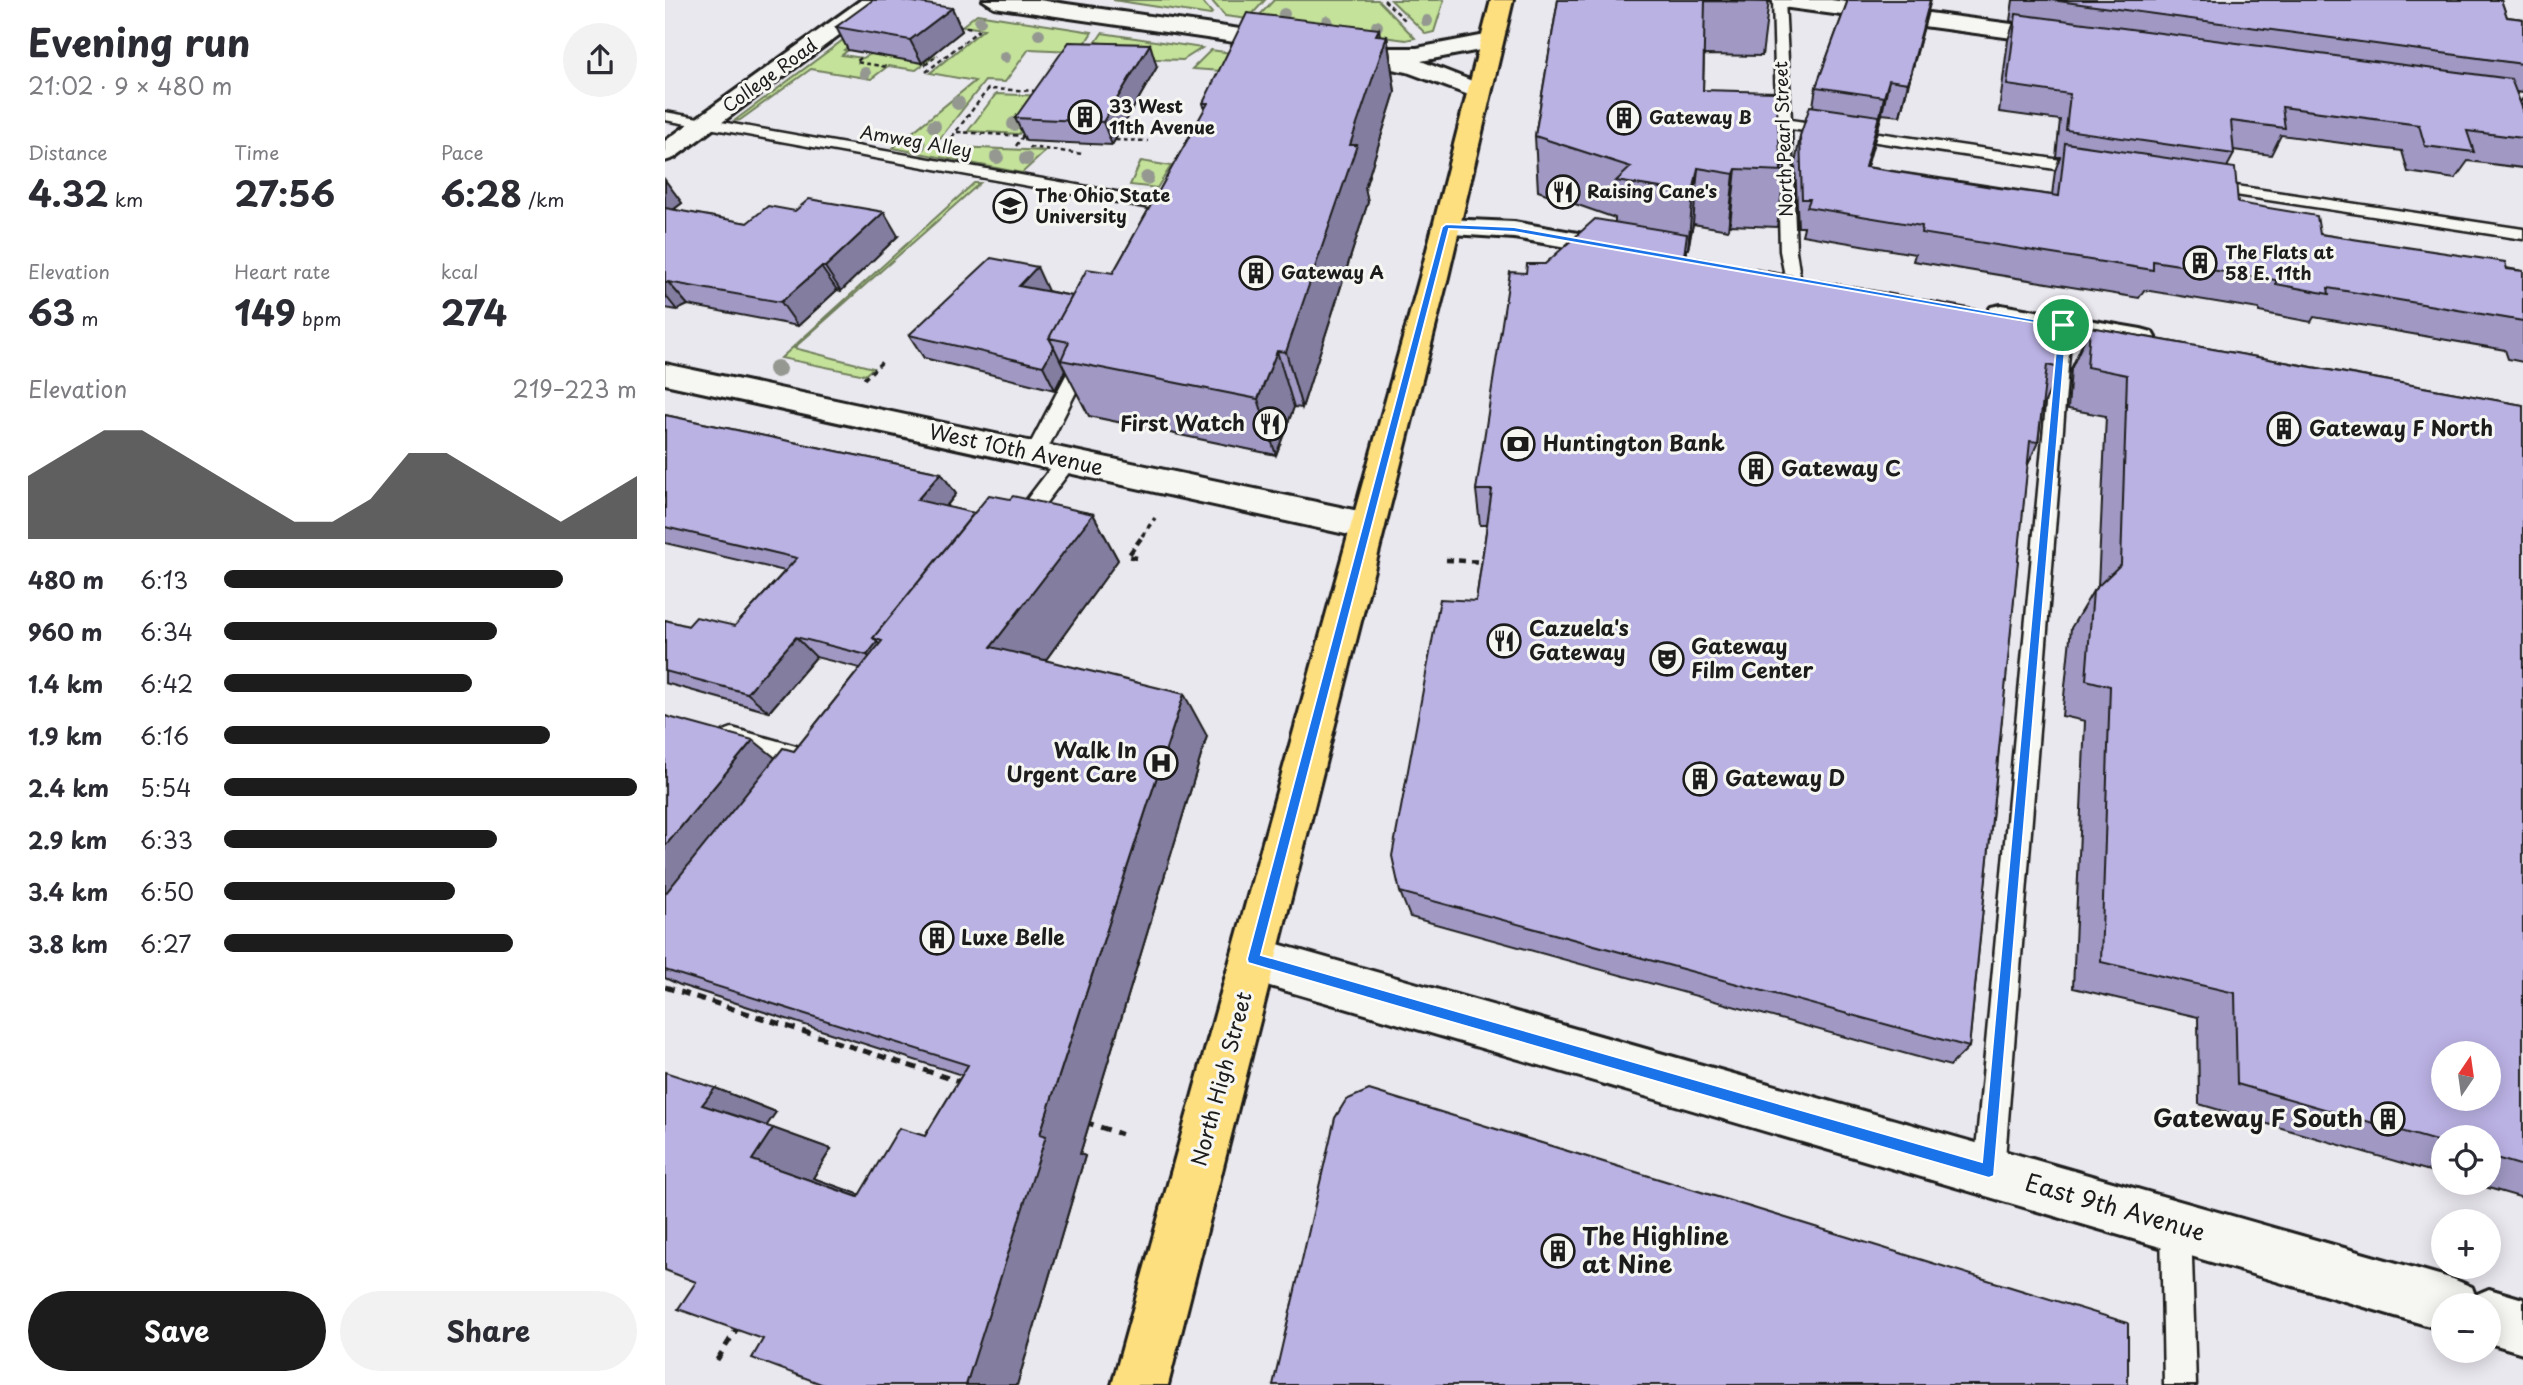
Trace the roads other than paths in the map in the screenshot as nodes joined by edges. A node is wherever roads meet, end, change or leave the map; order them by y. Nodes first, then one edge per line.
1 (875, 0) edge
2 (994, 0) edge
3 (1502, 0) edge
4 (1780, 0) edge
5 (1490, 41) junction
6 (2085, 41) edge
7 (1316, 47) junction
8 (1477, 91) junction
9 (665, 116) edge
10 (1783, 123) junction
11 (705, 124) junction
12 (665, 153) edge
13 (2099, 170) edge
14 (2189, 184) edge
15 (1161, 205) edge
16 (1446, 227) junction
17 (2523, 234) edge
18 (1649, 253) edge
19 (1792, 277) edge
20 (1971, 309) edge
21 (2063, 325) junction
22 (1094, 336) edge
23 (2172, 344) edge
24 (665, 373) edge
25 (1051, 458) junction
26 (1368, 526) junction
27 (1002, 545) edge
28 (715, 734) edge
29 (827, 771) edge
30 (1253, 959) junction
31 (1989, 1171) junction
32 (2176, 1226) junction
33 (2431, 1300) edge
34 (2501, 1320) edge
35 (2523, 1326) edge
36 (1140, 1385) edge
37 (2180, 1385) edge

1 - 11 street, College Road
2 - 7 street
3 - 5 main road, North High Street
4 - 6 street
4 - 10 lane, North Pearl Street
5 - 7 street
5 - 8 main road, North High Street
7 - 8 street
8 - 16 main road, North High Street
9 - 11 lane, Amweg Alley
10 - 13 lane
10 - 19 lane, North Pearl Street
11 - 12 street, College Road
11 - 15 lane, Amweg Alley
14 - 17 lane
16 - 18 street
16 - 26 main road, North High Street
20 - 21 street
21 - 23 street
21 - 31 lane
22 - 25 lane
24 - 25 street, West 10th Avenue
25 - 26 street, West 10th Avenue
25 - 27 lane
26 - 30 main road, North High Street
28 - 29 lane
30 - 31 street, East 9th Avenue
30 - 36 main road, North High Street
31 - 32 street, East 9th Avenue
32 - 33 street, East 9th Avenue
32 - 37 lane
34 - 35 street

